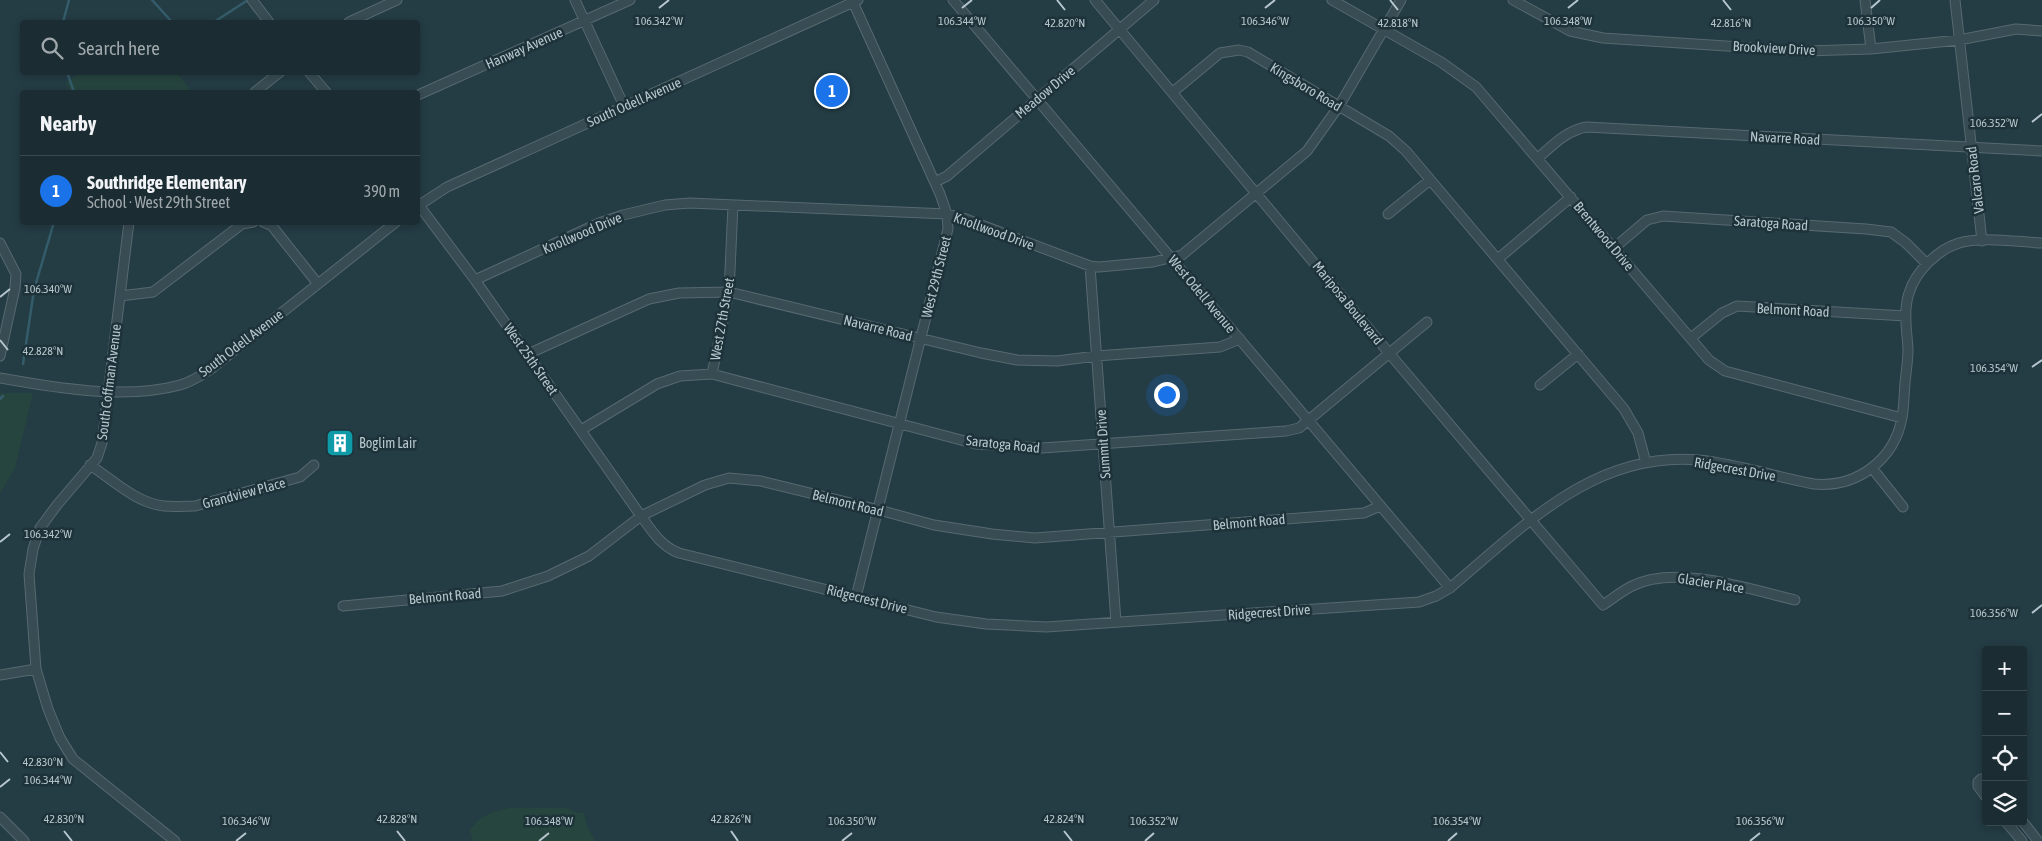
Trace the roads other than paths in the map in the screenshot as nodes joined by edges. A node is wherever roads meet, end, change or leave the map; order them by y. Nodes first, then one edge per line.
1 (252, 0) edge
2 (397, 0) edge
3 (575, 0) edge
4 (630, 0) edge
5 (953, 0) edge
6 (1095, 0) edge
7 (1154, 0) edge
8 (1332, 0) edge
9 (1401, 0) edge
10 (1512, 0) edge
11 (1865, 0) edge
12 (1954, 0) edge
13 (854, 1) edge
14 (268, 20) edge
15 (353, 20) edge
16 (584, 21) junction
17 (1120, 29) junction
18 (1383, 29) junction
19 (2042, 31) edge
20 (1959, 40) junction
21 (1871, 49) junction
22 (276, 75) edge
23 (312, 75) edge
24 (258, 90) edge
25 (324, 90) edge
26 (1173, 92) junction
27 (420, 94) edge
28 (1037, 99) junction
29 (624, 106) junction
30 (1339, 106) junction
31 (1971, 148) junction
32 (2042, 151) edge
33 (1538, 158) junction
34 (1430, 180) junction
35 (935, 182) junction
36 (1257, 192) junction
37 (1571, 197) junction
38 (420, 204) edge
39 (733, 205) junction
40 (420, 208) edge
41 (947, 214) junction
42 (1388, 214) dead end
43 (128, 225) edge
44 (241, 225) edge
45 (270, 225) edge
46 (392, 225) edge
47 (1982, 240) junction
48 (2042, 243) edge
49 (0, 244) edge
50 (1614, 248) junction
51 (1171, 258) junction
52 (1498, 259) junction
53 (1927, 264) junction
54 (1090, 266) junction
55 (475, 280) junction
56 (318, 284) junction
57 (729, 292) junction
58 (120, 296) junction
59 (1906, 316) junction
60 (1427, 322) dead end
61 (921, 338) junction
62 (1691, 338) junction
63 (1240, 339) junction
64 (1389, 353) junction
65 (528, 354) junction
66 (1578, 354) junction
67 (0, 356) edge
68 (1096, 356) junction
69 (712, 374) junction
70 (0, 378) edge
71 (1540, 385) dead end
72 (109, 392) junction
73 (1902, 418) junction
74 (1308, 419) junction
75 (898, 424) junction
76 (581, 430) junction
77 (1103, 445) junction
78 (1646, 462) junction
79 (90, 465) junction
80 (314, 465) dead end
81 (1872, 468) junction
82 (1380, 506) junction
83 (1902, 507) dead end
84 (879, 510) junction
85 (641, 516) junction
86 (1530, 520) junction
87 (1110, 533) junction
88 (1450, 588) junction
89 (856, 597) junction
90 (1795, 600) dead end
91 (343, 606) dead end
92 (1603, 606) joint
93 (1116, 622) junction
94 (36, 670) junction
95 (0, 675) edge
96 (1982, 779) edge
97 (1982, 792) edge
98 (0, 817) edge
99 (2009, 826) edge
100 (2026, 826) edge
101 (24, 841) edge
102 (175, 841) edge
103 (2022, 841) edge
104 (2038, 841) edge

1 - 14 street
2 - 15 street
3 - 16 street
4 - 16 street, Hanway Avenue
5 - 28 street, West Odell Avenue
6 - 17 street, Mariposa Boulevard
7 - 17 street, Meadow Drive
8 - 18 street, Brentwood Drive
9 - 18 street, Knollwood Drive
10 - 21 street, Brookview Drive
11 - 21 street
12 - 20 street, Valcaro Road
13 - 29 street, South Odell Avenue
13 - 35 street, West 29th Street
16 - 27 street, Hanway Avenue
16 - 29 street
17 - 26 street, Mariposa Boulevard
17 - 28 street, Meadow Drive
18 - 30 street, Knollwood Drive
18 - 33 street, Brentwood Drive
19 - 20 street, Brookview Drive
20 - 21 street, Brookview Drive
20 - 31 street, Valcaro Road
22 - 24 street
23 - 25 street
26 - 30 street, Kingsboro Road
26 - 36 street, Mariposa Boulevard
28 - 35 street, Meadow Drive
28 - 51 street, West Odell Avenue
29 - 38 street, South Odell Avenue
30 - 34 street, Kingsboro Road
30 - 36 street, Knollwood Drive
31 - 32 street, Navarre Road
31 - 33 street, Navarre Road
31 - 47 street, Valcaro Road
33 - 37 street, Brentwood Drive
34 - 42 street
34 - 52 street, Kingsboro Road
35 - 41 street, West 29th Street
36 - 51 street, Knollwood Drive
36 - 64 street, Mariposa Boulevard
37 - 50 street, Brentwood Drive
37 - 52 street
39 - 41 street, Knollwood Drive
39 - 55 street, Knollwood Drive
39 - 57 street, West 27th Street
40 - 55 street, West 25th Street
41 - 54 street, Knollwood Drive
41 - 61 street, West 29th Street
43 - 58 street, South Coffman Avenue
44 - 58 street
45 - 56 street
46 - 56 street, South Odell Avenue
47 - 48 street, Ridgecrest Drive
47 - 53 street, Ridgecrest Drive
49 - 67 street
50 - 53 street, Saratoga Road
50 - 62 street, Brentwood Drive
51 - 54 street, Knollwood Drive
51 - 63 street, West Odell Avenue
52 - 66 street, Kingsboro Road
53 - 59 street, Ridgecrest Drive
54 - 68 street, Summit Drive
55 - 65 street, West 25th Street
56 - 72 street, South Odell Avenue
57 - 61 street, Navarre Road
57 - 65 street, Navarre Road
57 - 69 street, West 27th Street
58 - 72 street, South Coffman Avenue
59 - 62 street, Belmont Road
59 - 73 street, Ridgecrest Drive
60 - 64 street, Saratoga Road
61 - 68 street, Navarre Road
61 - 75 street, West 29th Street
62 - 73 street, Brentwood Drive
63 - 68 street, Navarre Road
63 - 74 street, West Odell Avenue
64 - 74 street, Saratoga Road
64 - 86 street, Mariposa Boulevard
65 - 76 street, West 25th Street
66 - 71 street
66 - 78 street, Kingsboro Road
68 - 77 street, Summit Drive
69 - 75 street, Saratoga Road
69 - 76 street, Saratoga Road
70 - 72 street, South Odell Avenue
72 - 79 street, South Coffman Avenue
73 - 81 street, Ridgecrest Drive
74 - 77 street, Saratoga Road
74 - 82 street, West Odell Avenue
75 - 77 street, Saratoga Road
75 - 84 street, West 29th Street
76 - 85 street, West 25th Street
77 - 87 street, Summit Drive
78 - 81 street, Ridgecrest Drive
78 - 86 street, Ridgecrest Drive
79 - 80 street, Grandview Place
79 - 94 street, South Coffman Avenue
81 - 83 street
82 - 87 street, Belmont Road
82 - 88 street, West Odell Avenue
84 - 85 street, Belmont Road
84 - 87 street, Belmont Road
84 - 89 street, West 29th Street
85 - 89 street, Ridgecrest Drive
85 - 91 street, Belmont Road
86 - 88 street, Ridgecrest Drive
86 - 92 street, Mariposa Boulevard
87 - 93 street, Summit Drive
88 - 93 street, Ridgecrest Drive
89 - 93 street, Ridgecrest Drive
90 - 92 street, Glacier Place
94 - 95 street
94 - 102 street, South Coffman Avenue
96 - 97 street
98 - 101 street
99 - 103 street
100 - 104 street

